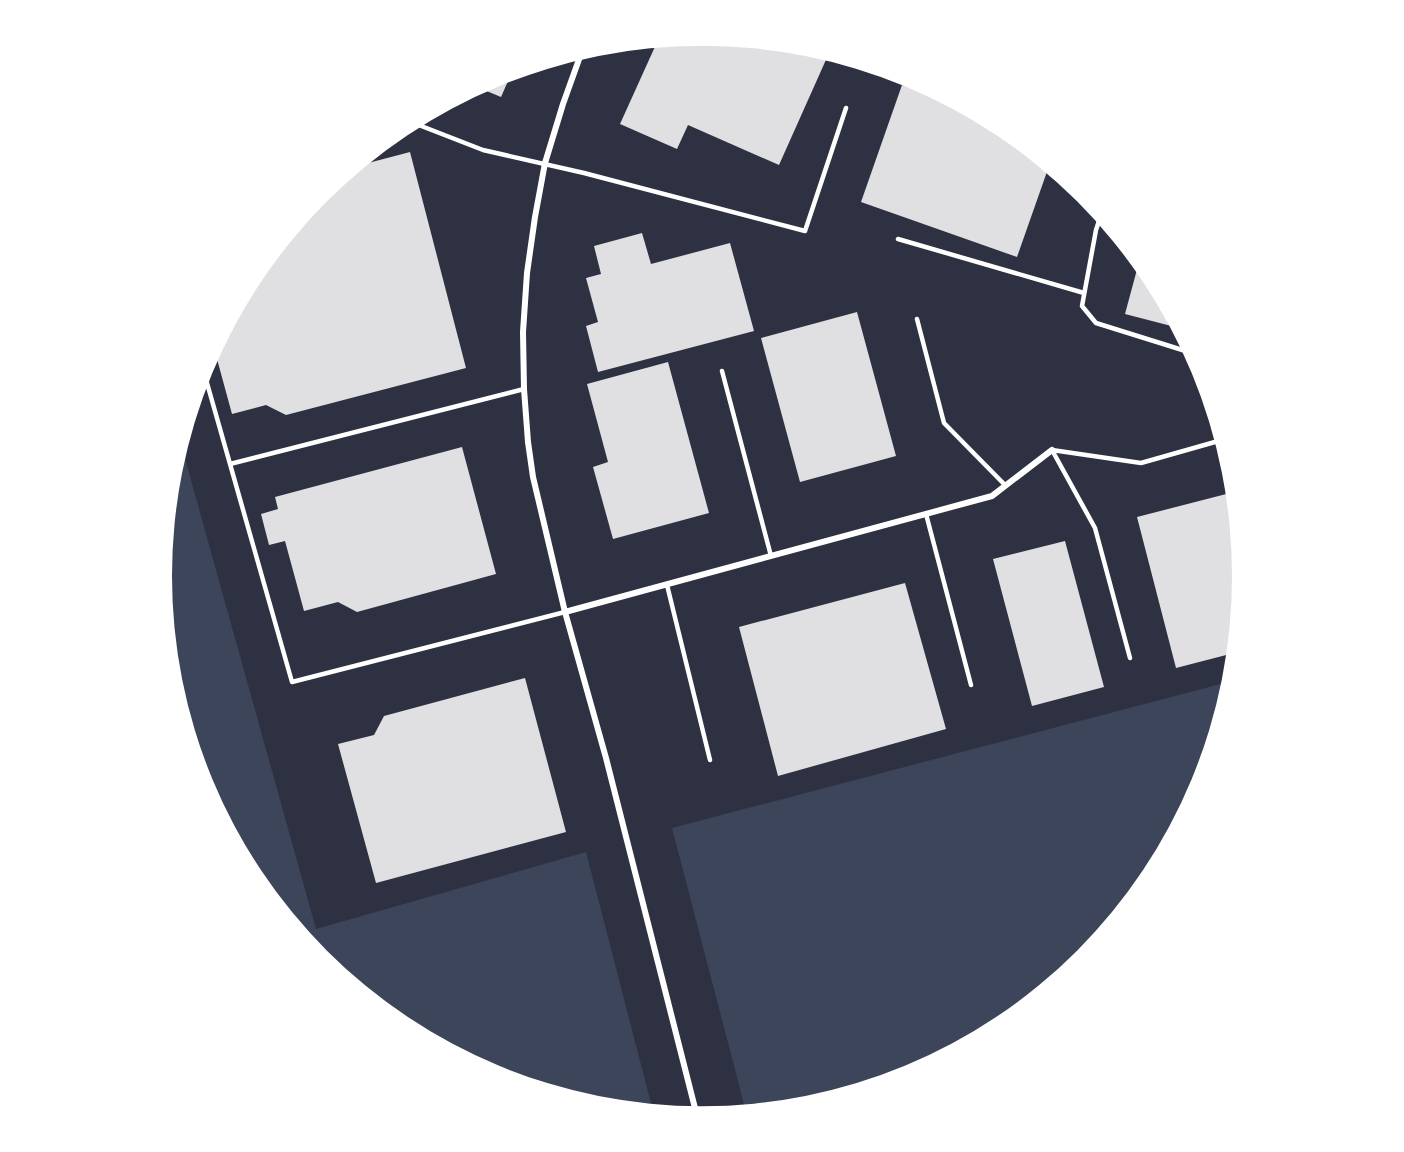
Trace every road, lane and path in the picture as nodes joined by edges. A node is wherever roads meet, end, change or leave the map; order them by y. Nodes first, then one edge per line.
1 (578, 62) edge
2 (846, 108) dead end
3 (423, 126) edge
4 (545, 163) junction
5 (1098, 225) edge
6 (898, 239) dead end
7 (1084, 293) junction
8 (917, 320) dead end
9 (1180, 349) edge
10 (722, 371) dead end
11 (208, 387) edge
12 (524, 389) junction
13 (1214, 442) edge
14 (1052, 450) junction
15 (230, 464) junction
16 (1005, 485) junction
17 (926, 514) junction
18 (771, 556) junction
19 (667, 585) junction
20 (565, 612) junction
21 (1130, 657) dead end
22 (971, 685) dead end
23 (710, 760) dead end
24 (694, 1106) edge

1 - 4 street
2 - 4 lane
3 - 4 lane
4 - 12 street
5 - 7 lane
6 - 7 lane
7 - 9 lane
8 - 16 lane
10 - 18 lane
11 - 15 lane
12 - 15 lane
12 - 20 street
13 - 14 lane
14 - 16 street
14 - 21 lane
15 - 20 lane
16 - 17 street
17 - 18 street
17 - 22 lane
18 - 19 street
19 - 20 street
19 - 23 lane
20 - 24 street

